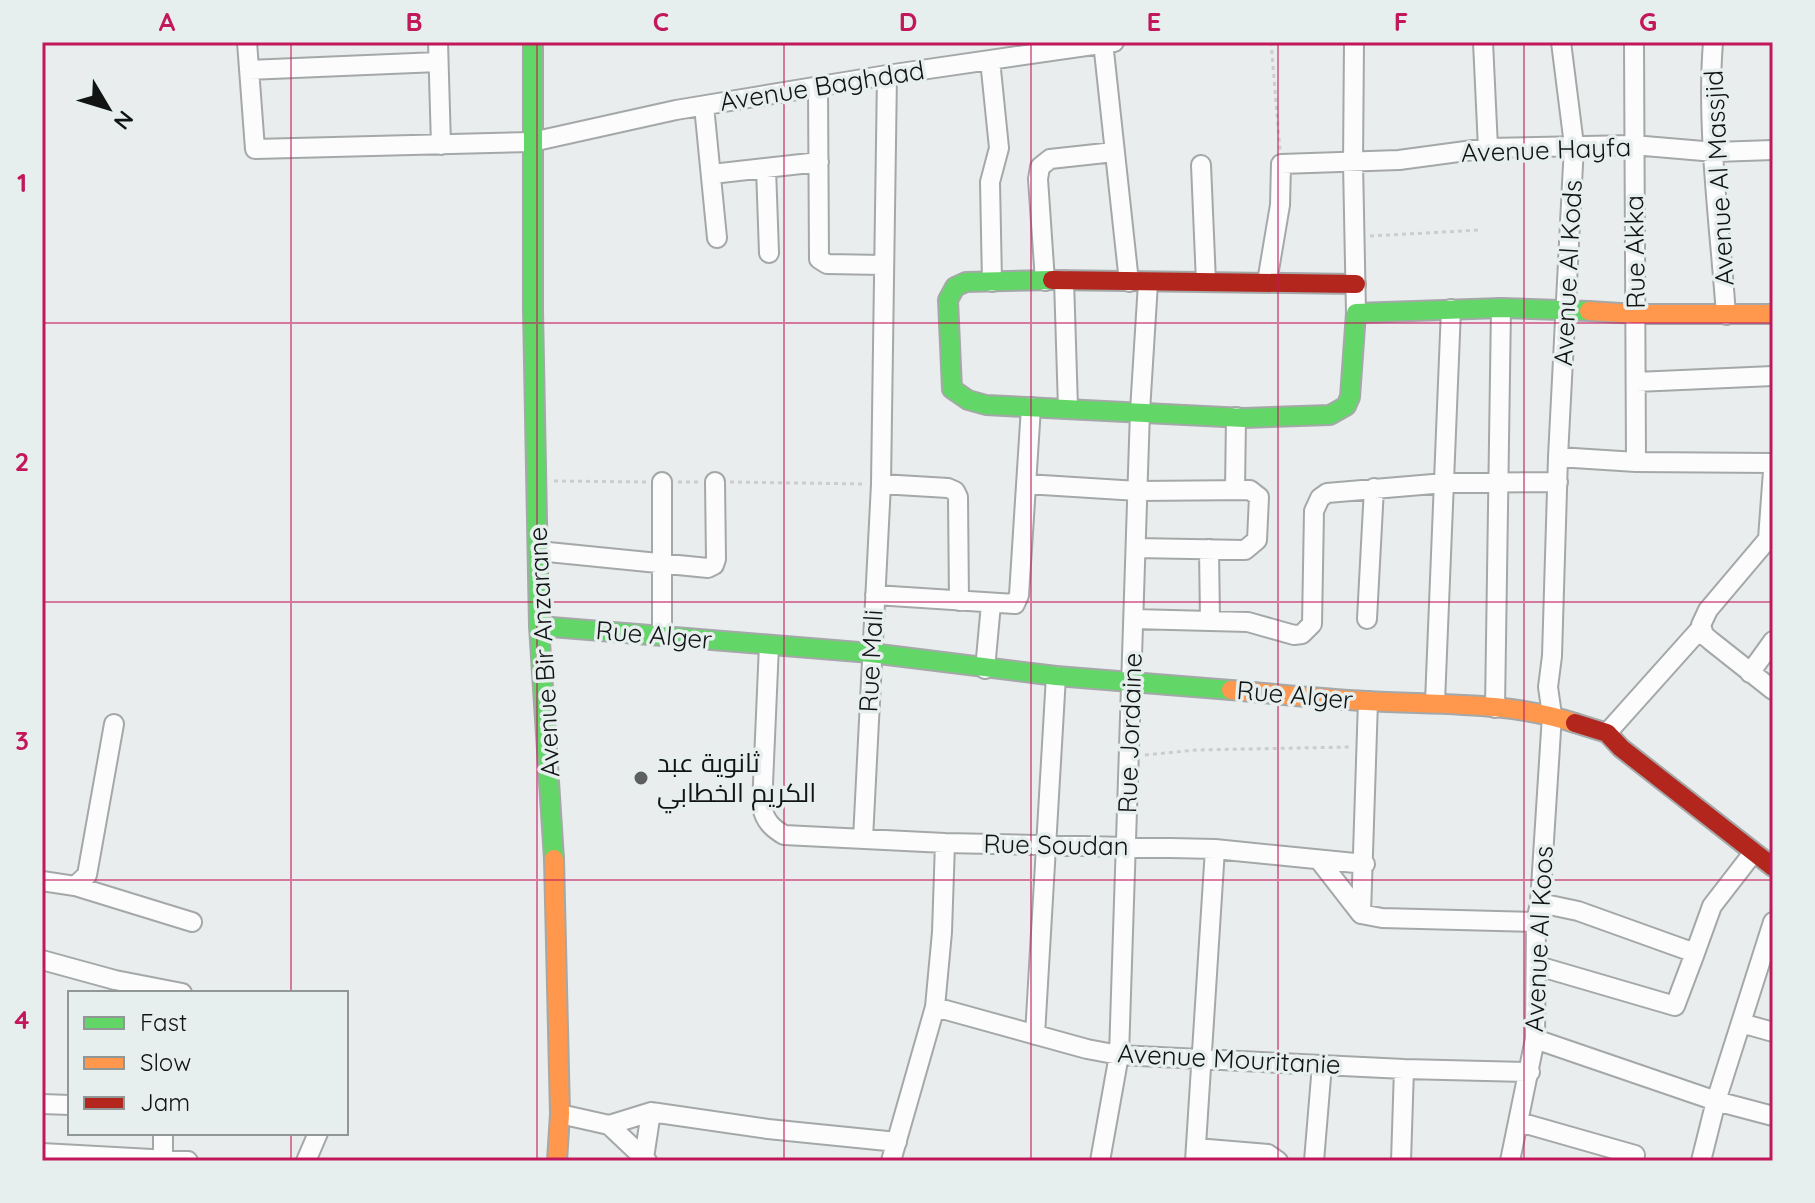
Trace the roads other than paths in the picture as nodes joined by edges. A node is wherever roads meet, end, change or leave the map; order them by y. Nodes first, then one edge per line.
1 (247, 42) edge
2 (438, 42) edge
3 (533, 42) edge
4 (1354, 42) edge
5 (1483, 42) edge
6 (1561, 42) edge
7 (1634, 42) edge
8 (1713, 42) edge
9 (1107, 43) edge
10 (990, 60) junction
11 (438, 62) junction
12 (249, 70) junction
13 (887, 75) junction
14 (818, 86) junction
15 (704, 106) junction
16 (532, 142) junction
17 (441, 145) junction
18 (1574, 145) junction
19 (1633, 145) junction
20 (1488, 148) junction
21 (1773, 150) edge
22 (1114, 152) junction
23 (1715, 152) junction
24 (819, 162) junction
25 (1353, 163) junction
26 (1201, 165) dead end
27 (766, 168) junction
28 (712, 174) junction
29 (717, 238) dead end
30 (769, 253) dead end
31 (884, 265) junction
32 (1055, 281) junction
33 (992, 282) junction
34 (1129, 282) junction
35 (1206, 282) junction
36 (1267, 282) junction
37 (1148, 283) junction
38 (1356, 284) junction
39 (1501, 308) junction
40 (1451, 309) junction
41 (1567, 309) junction
42 (1356, 313) junction
43 (1636, 314) junction
44 (1773, 314) edge
45 (1726, 315) junction
46 (1773, 376) edge
47 (1636, 382) junction
48 (1031, 407) junction
49 (1068, 408) junction
50 (1140, 411) junction
51 (1236, 417) junction
52 (1558, 457) junction
53 (1636, 462) junction
54 (1773, 463) edge
55 (1773, 471) edge
56 (662, 482) dead end
57 (715, 482) dead end
58 (1558, 482) junction
59 (1445, 483) junction
60 (1498, 483) junction
61 (881, 484) junction
62 (1026, 484) junction
63 (1374, 488) junction
64 (1235, 490) junction
65 (1138, 491) junction
66 (1770, 541) edge
67 (1136, 548) junction
68 (1209, 549) junction
69 (538, 551) junction
70 (662, 565) junction
71 (875, 595) junction
72 (959, 601) junction
73 (991, 604) junction
74 (1134, 619) junction
75 (1367, 619) dead end
76 (1210, 620) junction
77 (539, 626) junction
78 (1701, 628) junction
79 (662, 635) junction
80 (1773, 641) edge
81 (769, 645) junction
82 (871, 653) junction
83 (985, 669) junction
84 (1750, 673) junction
85 (1056, 676) junction
86 (1131, 681) junction
87 (1773, 690) edge
88 (1368, 701) junction
89 (1435, 702) junction
90 (1495, 708) junction
91 (1552, 715) junction
92 (114, 724) dead end
93 (1607, 733) junction
94 (863, 839) junction
95 (945, 843) junction
96 (1047, 846) junction
97 (1126, 846) junction
98 (1215, 849) junction
99 (1753, 853) junction
100 (1319, 860) junction
101 (1365, 864) junction
102 (1773, 867) edge
103 (42, 881) edge
104 (75, 886) junction
105 (1540, 903) junction
106 (1361, 914) junction
107 (192, 922) dead end
108 (1536, 922) junction
109 (1773, 922) edge
110 (1695, 953) junction
111 (42, 960) edge
112 (1767, 963) edge
113 (1538, 966) junction
114 (115, 986) edge
115 (161, 991) edge
116 (935, 1007) junction
117 (1741, 1023) junction
118 (1773, 1032) edge
119 (1035, 1035) junction
120 (1535, 1039) junction
121 (1119, 1055) junction
122 (1200, 1060) junction
123 (1322, 1065) junction
124 (1404, 1069) junction
125 (1530, 1072) junction
126 (1716, 1101) junction
127 (42, 1104) edge
128 (68, 1105) edge
129 (651, 1112) junction
130 (560, 1114) junction
131 (1773, 1116) edge
132 (1519, 1122) junction
133 (609, 1125) junction
134 (163, 1135) edge
135 (317, 1135) edge
136 (897, 1142) junction
137 (42, 1153) edge
138 (1196, 1155) edge
139 (1635, 1155) dead end
140 (163, 1160) edge
141 (645, 1160) edge
142 (188, 1161) edge
143 (306, 1161) edge
144 (557, 1161) edge
145 (891, 1161) edge
146 (1100, 1161) edge
147 (1278, 1161) edge
148 (1314, 1161) edge
149 (1401, 1161) edge
150 (1510, 1161) edge
151 (1701, 1161) edge

1 - 12 street
2 - 11 street
3 - 16 street, Avenue Bir Anzarane
4 - 25 street
5 - 20 street
6 - 18 street, Avenue Al Kods
7 - 19 street, Rue Akka
8 - 23 street, Avenue Al Massjid
9 - 10 street, Avenue Baghdad
9 - 22 street
10 - 13 street, Avenue Baghdad
10 - 33 street
11 - 12 street
11 - 17 street
12 - 17 street, Avenue Baghdad
13 - 14 street, Avenue Baghdad
13 - 31 street, Rue Mali
14 - 15 street, Avenue Baghdad
14 - 24 street
15 - 16 street, Avenue Baghdad
15 - 28 street
16 - 17 street, Avenue Baghdad
16 - 69 street, Avenue Bir Anzarane
18 - 19 street, Avenue Hayfa
18 - 20 street, Avenue Hayfa
18 - 41 street, Avenue Al Kods
19 - 23 street, Avenue Hayfa
19 - 43 street, Rue Akka
20 - 25 street, Avenue Hayfa
21 - 23 street, Avenue Hayfa
22 - 32 street
22 - 34 street
23 - 45 street, Avenue Al Massjid
24 - 27 street
24 - 31 street
25 - 36 street, Avenue Hayfa
25 - 38 street
26 - 35 street
27 - 28 street
27 - 30 street
28 - 29 street
31 - 61 street, Rue Mali
32 - 33 street
32 - 34 street
32 - 49 street
33 - 48 street
34 - 37 street
35 - 36 street
35 - 37 street
36 - 38 street
37 - 50 street, Rue Jordaine
38 - 42 street
39 - 40 street
39 - 41 street
39 - 60 street
40 - 42 street
40 - 59 street
41 - 43 street
41 - 52 street, Avenue Al Kods
42 - 51 street
43 - 45 street
43 - 47 street, Rue Akka
44 - 45 street
46 - 47 street
47 - 53 street, Rue Akka
48 - 49 street
48 - 62 street
49 - 50 street
50 - 51 street
50 - 65 street, Rue Jordaine
51 - 64 street
52 - 53 street
52 - 58 street, Avenue Al Kods
53 - 54 street
55 - 66 street
56 - 70 street
57 - 70 street
58 - 60 street
58 - 91 street, Avenue Al Koos
59 - 60 street
59 - 63 street
59 - 89 street
60 - 90 street
61 - 71 street, Rue Mali
61 - 72 street
62 - 65 street
62 - 73 street
63 - 75 street
63 - 76 street
64 - 65 street
64 - 68 street
65 - 67 street, Rue Jordaine
66 - 78 street
67 - 68 street
67 - 74 street, Rue Jordaine
68 - 76 street
69 - 70 street
69 - 77 street, Avenue Bir Anzarane
70 - 79 street
71 - 72 street
71 - 82 street, Rue Mali
72 - 73 street
73 - 83 street
74 - 76 street
74 - 86 street, Rue Jordaine
77 - 79 street, Rue Alger
77 - 130 street, Avenue Bir Anzarane
78 - 84 street
78 - 93 street
79 - 81 street, Rue Alger
80 - 84 street
81 - 82 street, Rue Alger
81 - 94 street, Rue Soudan
82 - 83 street, Rue Alger
82 - 94 street, Rue Mali
83 - 85 street, Rue Alger
84 - 87 street
85 - 86 street, Rue Alger
85 - 96 street
86 - 88 street, Rue Alger
86 - 97 street, Rue Jordaine
88 - 89 street, Rue Alger
88 - 101 street
89 - 90 street, Rue Alger
90 - 91 street, Rue Alger
91 - 93 street, Rue Alger
91 - 105 street, Avenue Al Koos
92 - 104 street
93 - 99 street, Rue Alger
94 - 95 street, Rue Soudan
95 - 96 street, Rue Soudan
95 - 116 street
96 - 97 street, Rue Soudan
96 - 119 street
97 - 98 street, Rue Soudan
97 - 121 street, Rue Jordaine
98 - 100 street, Rue Soudan
98 - 122 street
99 - 102 street, Rue Alger
99 - 110 street
100 - 101 street, Rue Soudan
100 - 106 street
101 - 106 street
103 - 104 street
104 - 107 street
105 - 108 street, Avenue Al Koos
105 - 110 street
106 - 108 street
108 - 113 street, Avenue Al Koos
109 - 112 street
110 - 113 street
111 - 114 street
112 - 117 street
113 - 120 street, Avenue Al Koos
114 - 115 street
116 - 119 street, Avenue Mouritanie
116 - 136 street
117 - 118 street
117 - 126 street
119 - 121 street, Avenue Mouritanie
120 - 125 street, Avenue Al Koos
120 - 126 street
121 - 122 street, Avenue Mouritanie
121 - 146 street, Rue Jordaine
122 - 123 street, Avenue Mouritanie
122 - 138 street
123 - 124 street, Avenue Mouritanie
123 - 148 street
124 - 125 street, Avenue Mouritanie
124 - 149 street
125 - 132 street, Avenue Al Koos
126 - 131 street
126 - 151 street
127 - 128 street
129 - 133 street
129 - 136 street
129 - 141 street
130 - 133 street
130 - 144 street, Avenue Bir Anzarane
132 - 139 street
132 - 150 street, Avenue Al Koos
133 - 141 street
134 - 140 street
135 - 143 street
136 - 145 street
137 - 140 street
138 - 147 street
140 - 142 street

